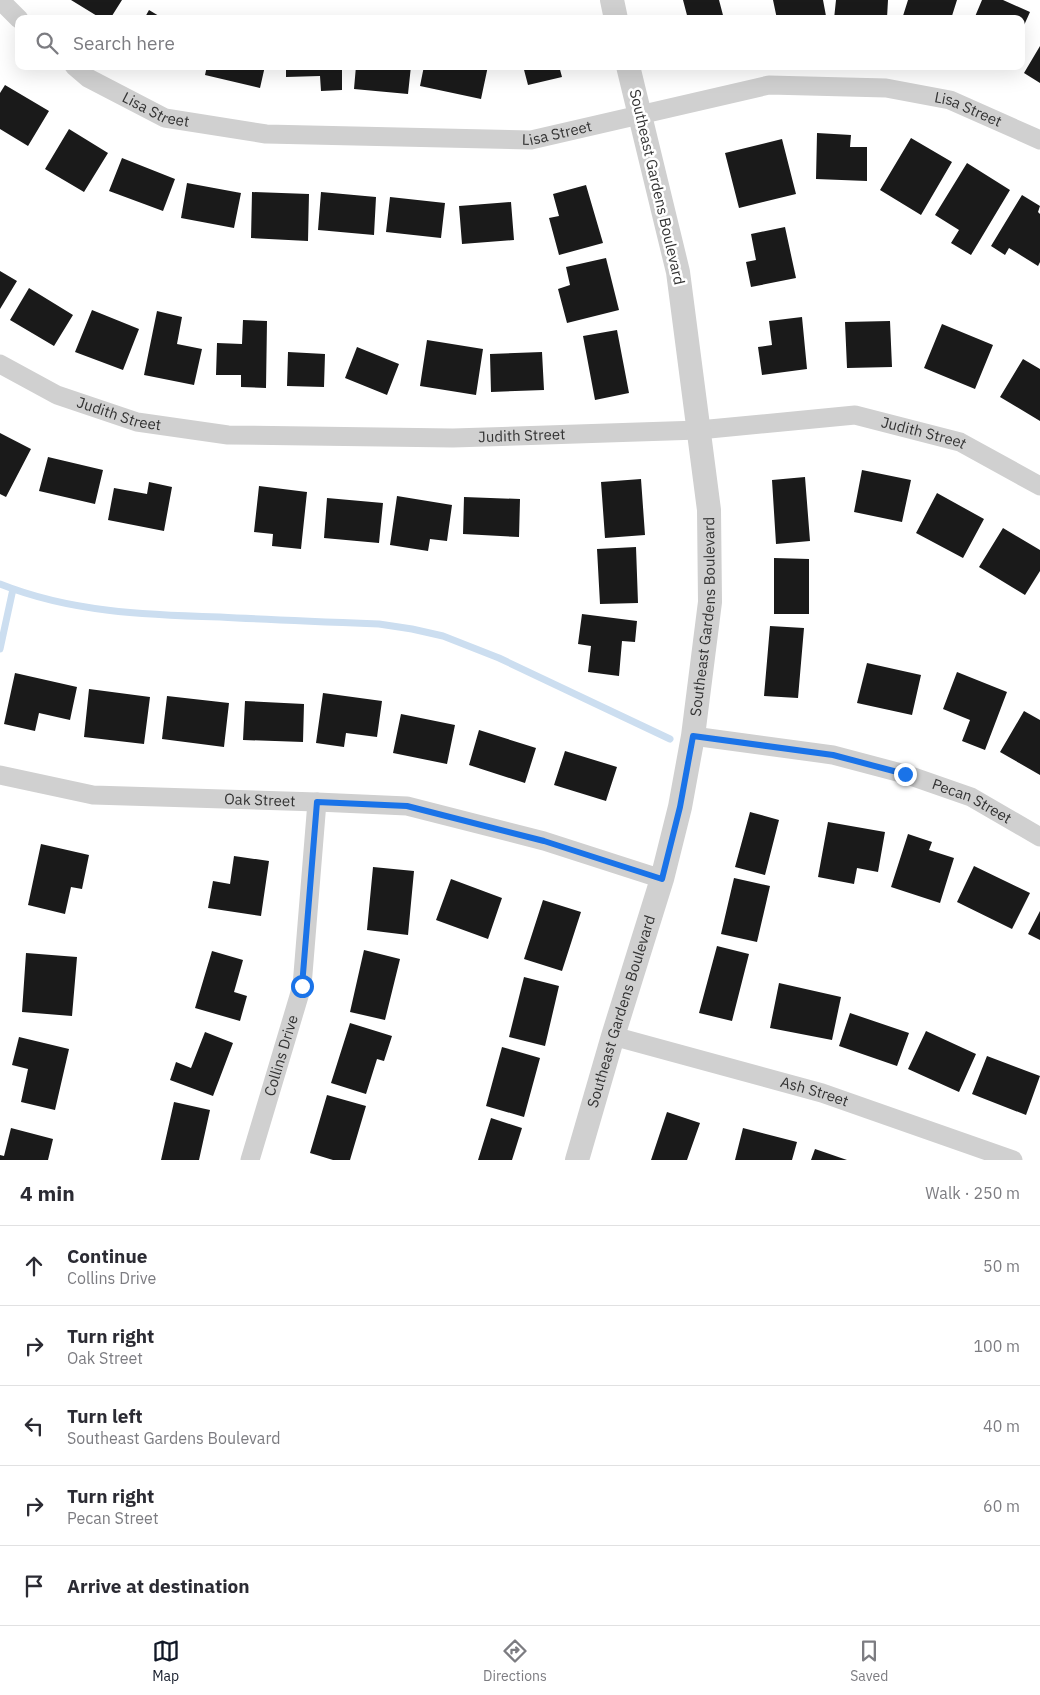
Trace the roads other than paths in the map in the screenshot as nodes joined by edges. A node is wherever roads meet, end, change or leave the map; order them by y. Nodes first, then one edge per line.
1 (0, 0) edge
2 (612, 0) edge
3 (15, 15) edge
4 (615, 15) edge
5 (79, 70) edge
6 (629, 70) edge
7 (640, 116) junction
8 (1040, 140) edge
9 (0, 364) edge
10 (699, 430) junction
11 (1040, 486) edge
12 (693, 736) junction
13 (0, 776) edge
14 (317, 802) junction
15 (1040, 837) edge
16 (662, 879) junction
17 (613, 1036) junction
18 (250, 1160) edge
19 (577, 1160) edge
20 (1013, 1160) edge

1 - 3 street
2 - 4 street
5 - 7 street, Lisa Street
6 - 7 street, Southeast Gardens Boulevard
7 - 8 street, Lisa Street
7 - 10 street, Southeast Gardens Boulevard
9 - 10 street, Judith Street
10 - 11 street, Judith Street
10 - 12 street, Southeast Gardens Boulevard
12 - 15 street, Pecan Street
12 - 16 street, Southeast Gardens Boulevard
13 - 14 street, Oak Street
14 - 16 street, Oak Street
14 - 18 street, Collins Drive
16 - 17 street, Southeast Gardens Boulevard
17 - 19 street, Southeast Gardens Boulevard
17 - 20 street, Ash Street

